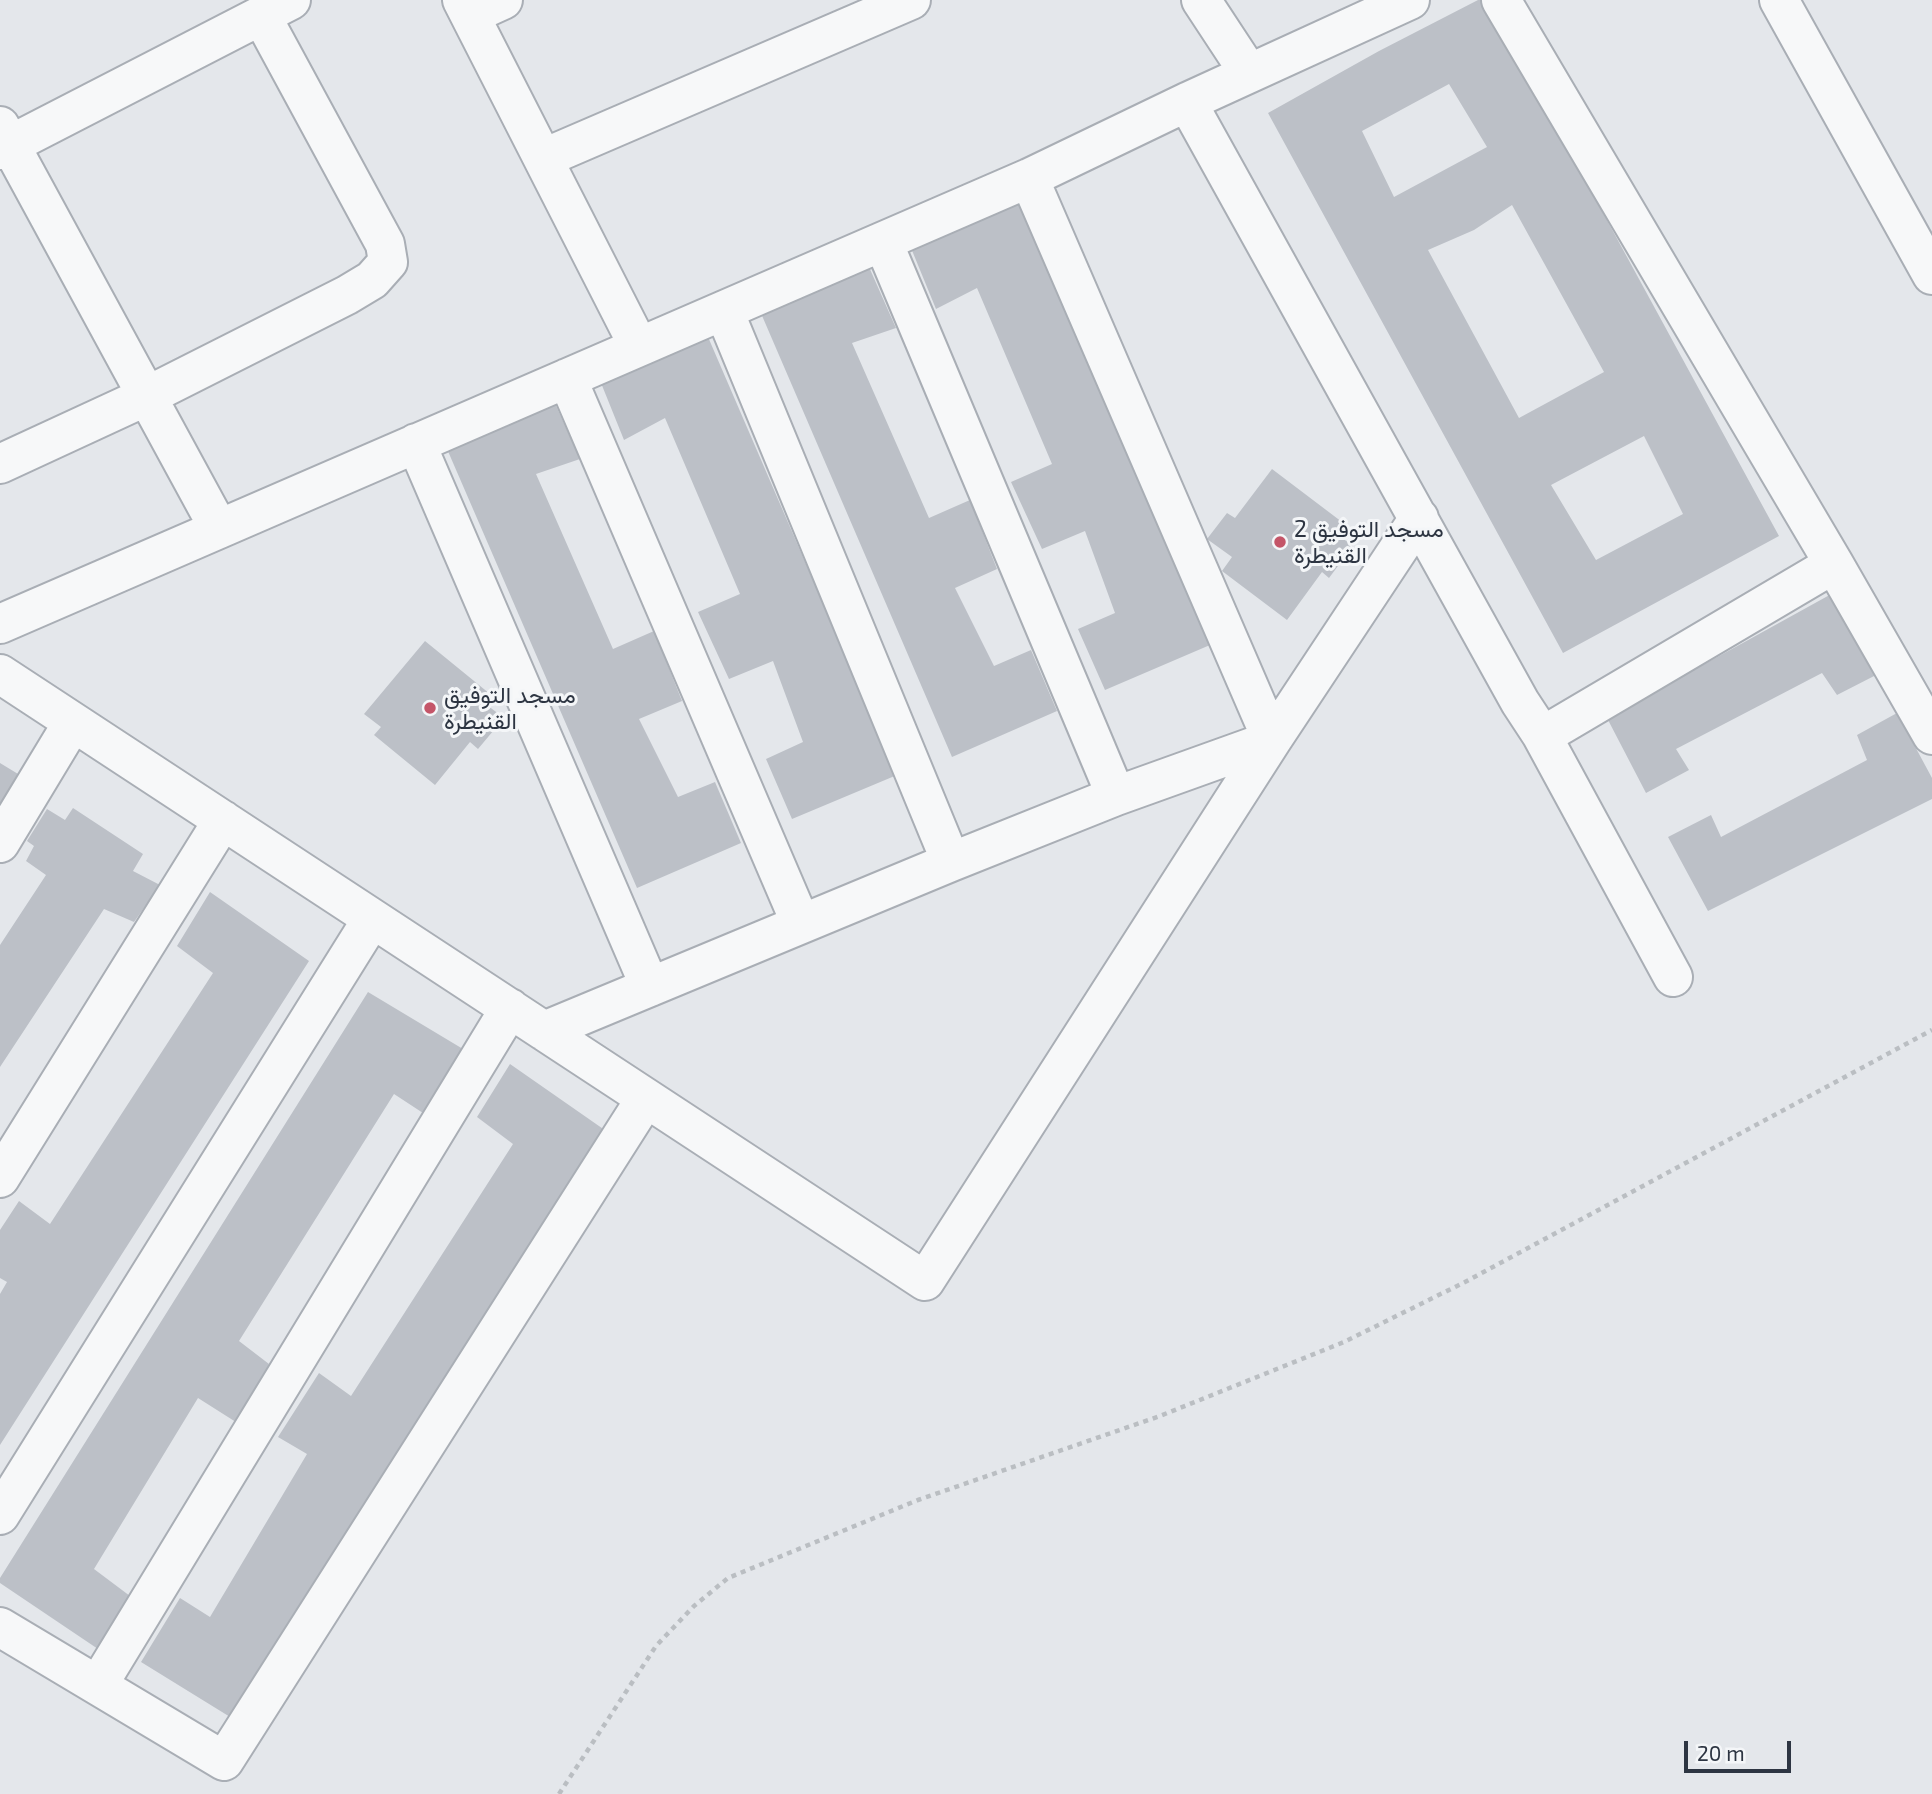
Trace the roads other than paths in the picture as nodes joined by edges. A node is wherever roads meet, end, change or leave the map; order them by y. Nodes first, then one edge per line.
1 (911, 0) edge
2 (1201, 0) edge
3 (1410, 0) edge
4 (1501, 0) edge
5 (1779, 0) edge
6 (478, 5) edge
7 (277, 8) edge
8 (1249, 73) junction
9 (1186, 102) junction
10 (4, 140) edge
11 (544, 158) junction
12 (1029, 178) junction
13 (883, 242) junction
14 (1932, 275) edge
15 (724, 311) junction
16 (639, 347) junction
17 (567, 378) junction
18 (147, 396) junction
19 (416, 443) junction
20 (0, 464) edge
21 (1419, 518) junction
22 (218, 527) junction
23 (1834, 564) junction
24 (0, 624) edge
25 (0, 674) edge
26 (74, 723) junction
27 (1541, 734) junction
28 (1932, 735) edge
29 (1272, 740) junction
30 (1116, 796) junction
31 (223, 820) junction
32 (0, 843) edge
33 (951, 862) junction
34 (372, 919) junction
35 (801, 924) junction
36 (1673, 977) dead end
37 (650, 986) junction
38 (510, 1008) junction
39 (544, 1031) junction
40 (646, 1098) junction
41 (0, 1178) edge
42 (0, 1515) edge
43 (0, 1627) edge
44 (98, 1685) junction

1 - 11 street
2 - 8 street
3 - 8 street
4 - 23 street
5 - 14 street
6 - 11 street
7 - 10 street
7 - 18 street
8 - 9 street
9 - 12 street
9 - 21 street
10 - 18 street
11 - 16 street
12 - 13 street
12 - 29 street
13 - 15 street
13 - 30 street
15 - 16 street
15 - 33 street
16 - 17 street
17 - 19 street
17 - 35 street
18 - 20 street
18 - 22 street
19 - 22 street
19 - 37 street
21 - 27 street
21 - 29 street
22 - 24 street
23 - 27 street
23 - 28 street
25 - 26 street
26 - 31 street
26 - 32 street
27 - 36 street
29 - 30 street
29 - 40 street
30 - 33 street
31 - 34 street
31 - 41 street
33 - 35 street
34 - 38 street
34 - 42 street
35 - 37 street
37 - 39 street
38 - 39 street
38 - 44 street
39 - 40 street
40 - 44 street
43 - 44 street

